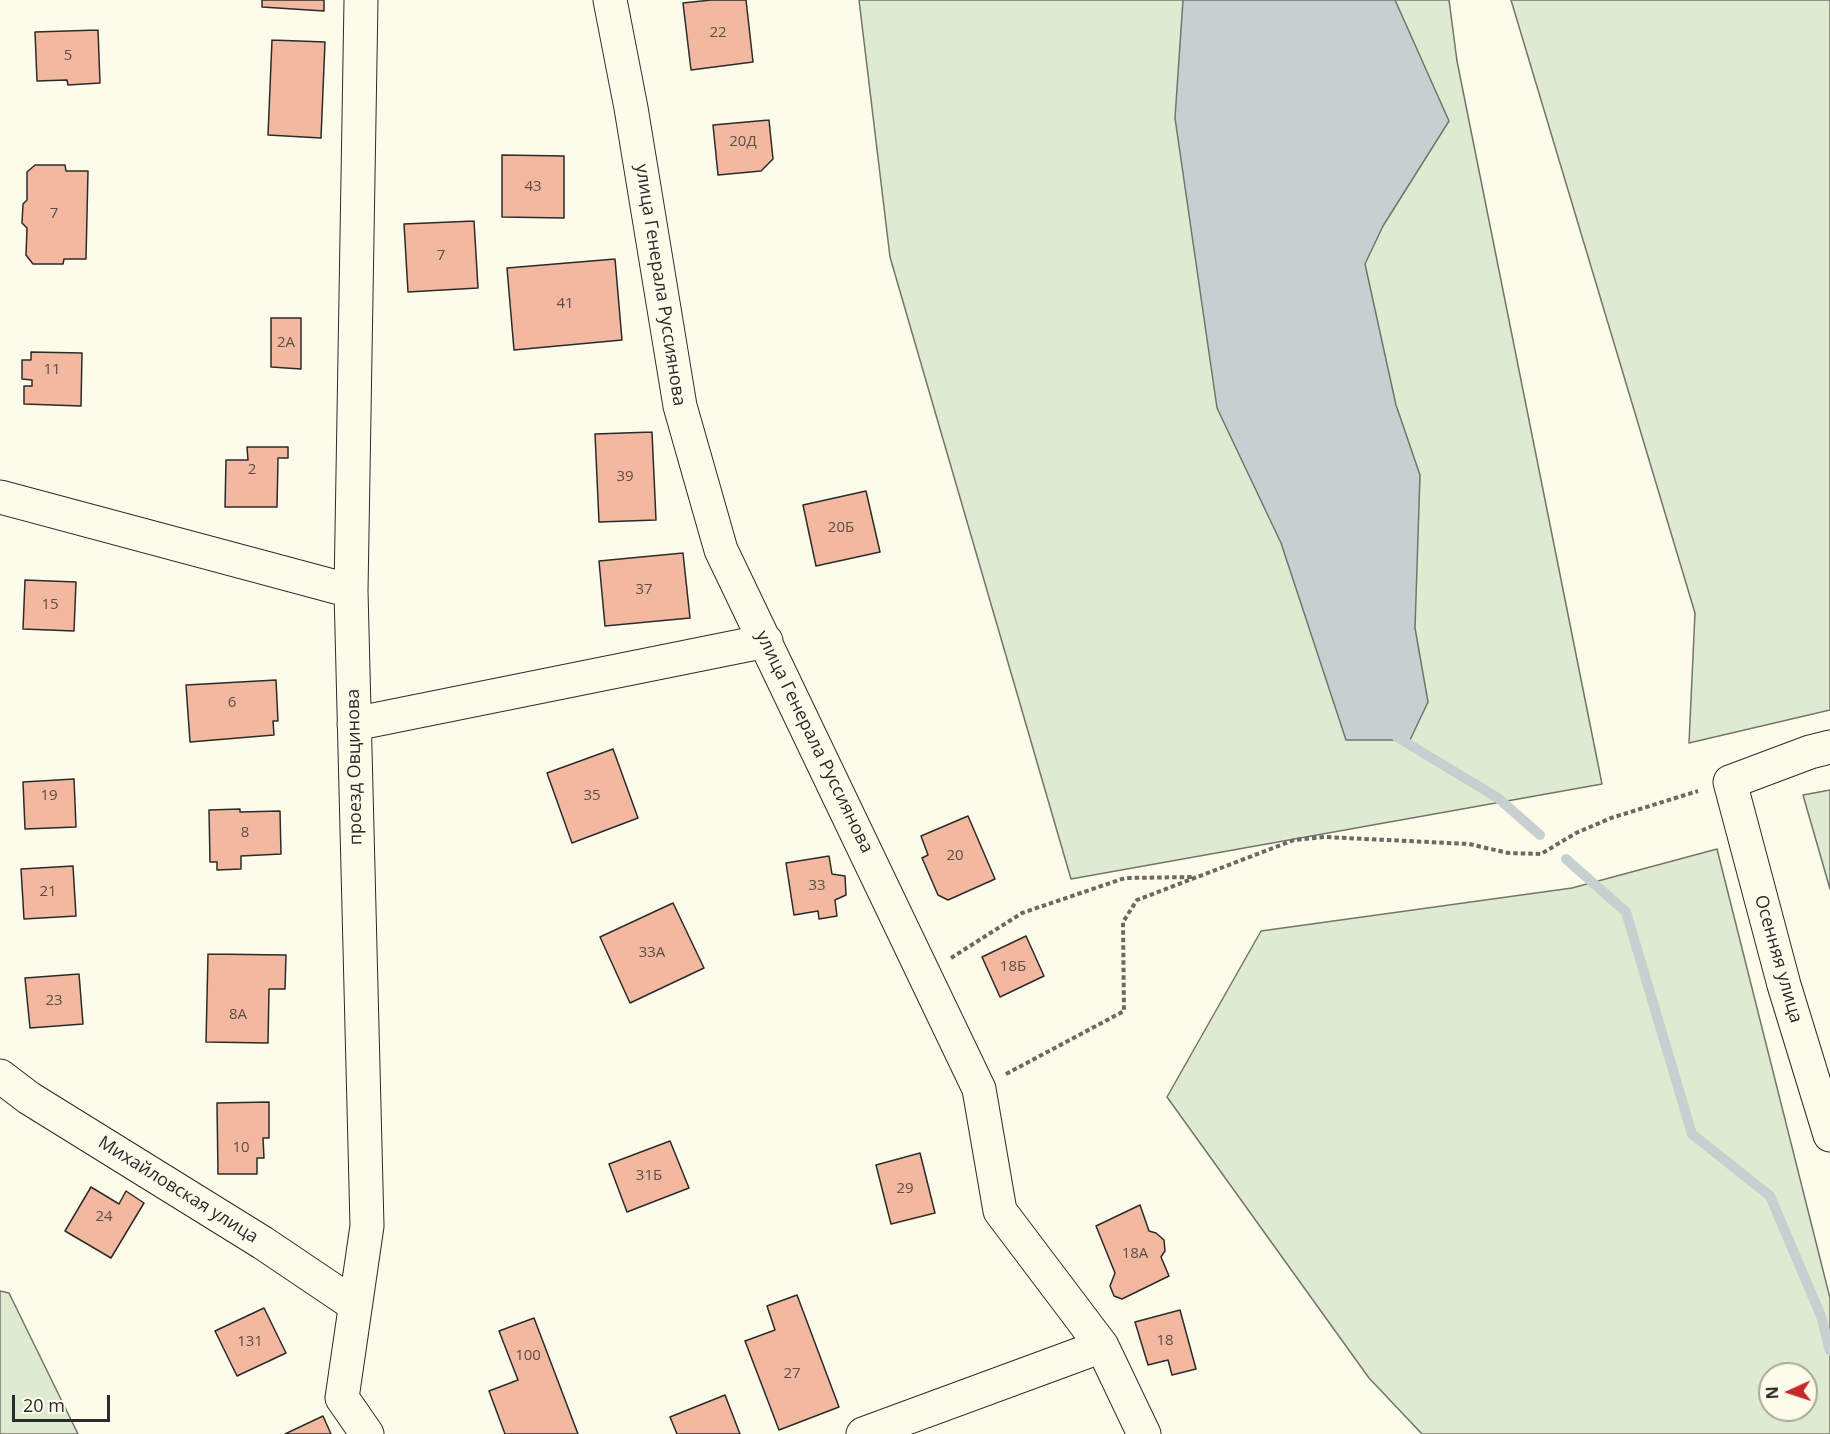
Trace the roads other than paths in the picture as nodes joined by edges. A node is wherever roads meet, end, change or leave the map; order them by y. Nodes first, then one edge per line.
1 (361, 0) edge
2 (610, 0) edge
3 (0, 497) edge
4 (351, 591) junction
5 (766, 641) junction
6 (354, 724) junction
7 (1830, 747) edge
8 (0, 1076) edge
9 (1830, 1135) edge
10 (355, 1305) junction
11 (1102, 1346) junction
12 (367, 1434) edge
13 (863, 1434) edge
14 (1144, 1434) edge

1 - 4 street, проезд Овцинова
2 - 5 street, улица Генерала Руссиянова
3 - 4 street
4 - 6 street, проезд Овцинова
5 - 6 street
5 - 11 street, улица Генерала Руссиянова
6 - 10 street, проезд Овцинова
7 - 9 street, Осенняя улица
8 - 10 street, Михайловская улица
10 - 12 street, проезд Овцинова
11 - 13 street
11 - 14 street, улица Генерала Руссиянова

